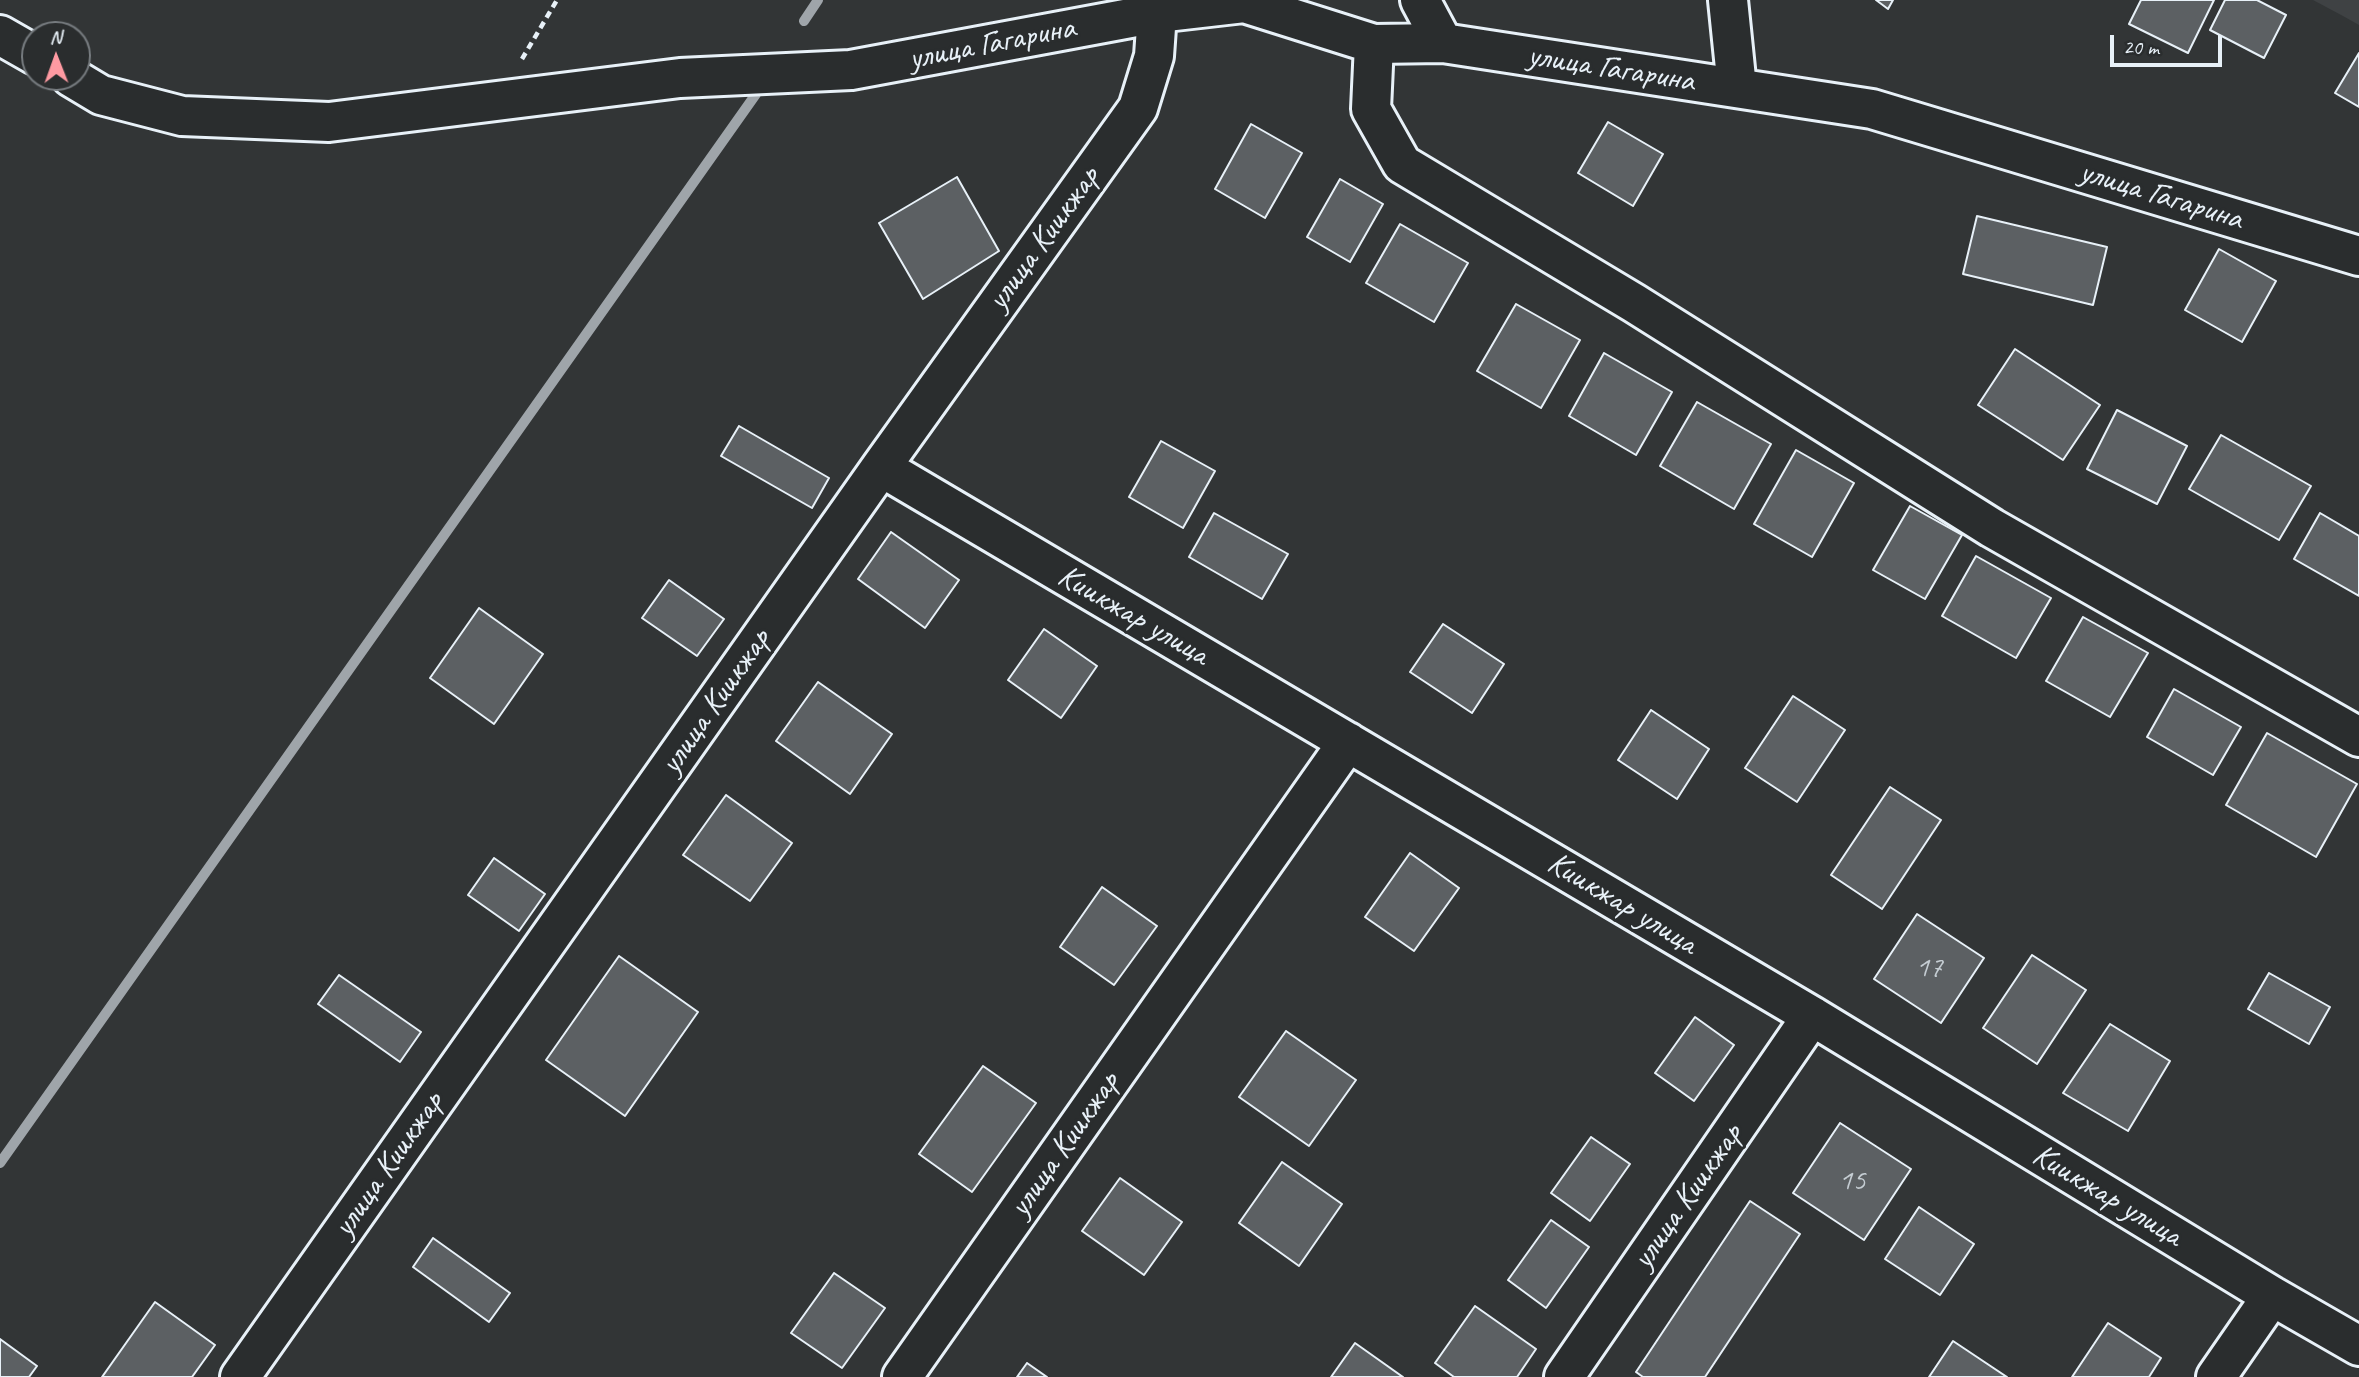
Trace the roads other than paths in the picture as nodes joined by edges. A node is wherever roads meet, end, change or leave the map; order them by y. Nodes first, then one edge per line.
1 (1420, 0) edge
2 (1728, 0) edge
3 (1157, 13) junction
4 (0, 34) edge
5 (1443, 43) junction
6 (1374, 44) junction
7 (21, 47) edge
8 (1737, 88) junction
9 (91, 89) edge
10 (2359, 256) edge
11 (881, 467) junction
12 (2359, 737) edge
13 (1348, 742) junction
14 (1812, 1016) junction
15 (2272, 1296) junction
16 (2359, 1346) edge
17 (240, 1377) edge
18 (902, 1377) edge
19 (1563, 1377) edge
20 (2216, 1377) edge

1 - 5 street
2 - 8 street
3 - 6 street, улица Гагарина
3 - 9 street, улица Гагарина
3 - 11 street, улица Киикжар
4 - 7 street
5 - 6 street, улица Гагарина
5 - 8 street, улица Гагарина
6 - 12 street
8 - 10 street, улица Гагарина
11 - 13 street, Киикжар улица
11 - 17 street, улица Киикжар
13 - 14 street, Киикжар улица
13 - 18 street, улица Киикжар
14 - 15 street, Киикжар улица
14 - 19 street, улица Киикжар
15 - 16 street, Киикжар улица
15 - 20 street

